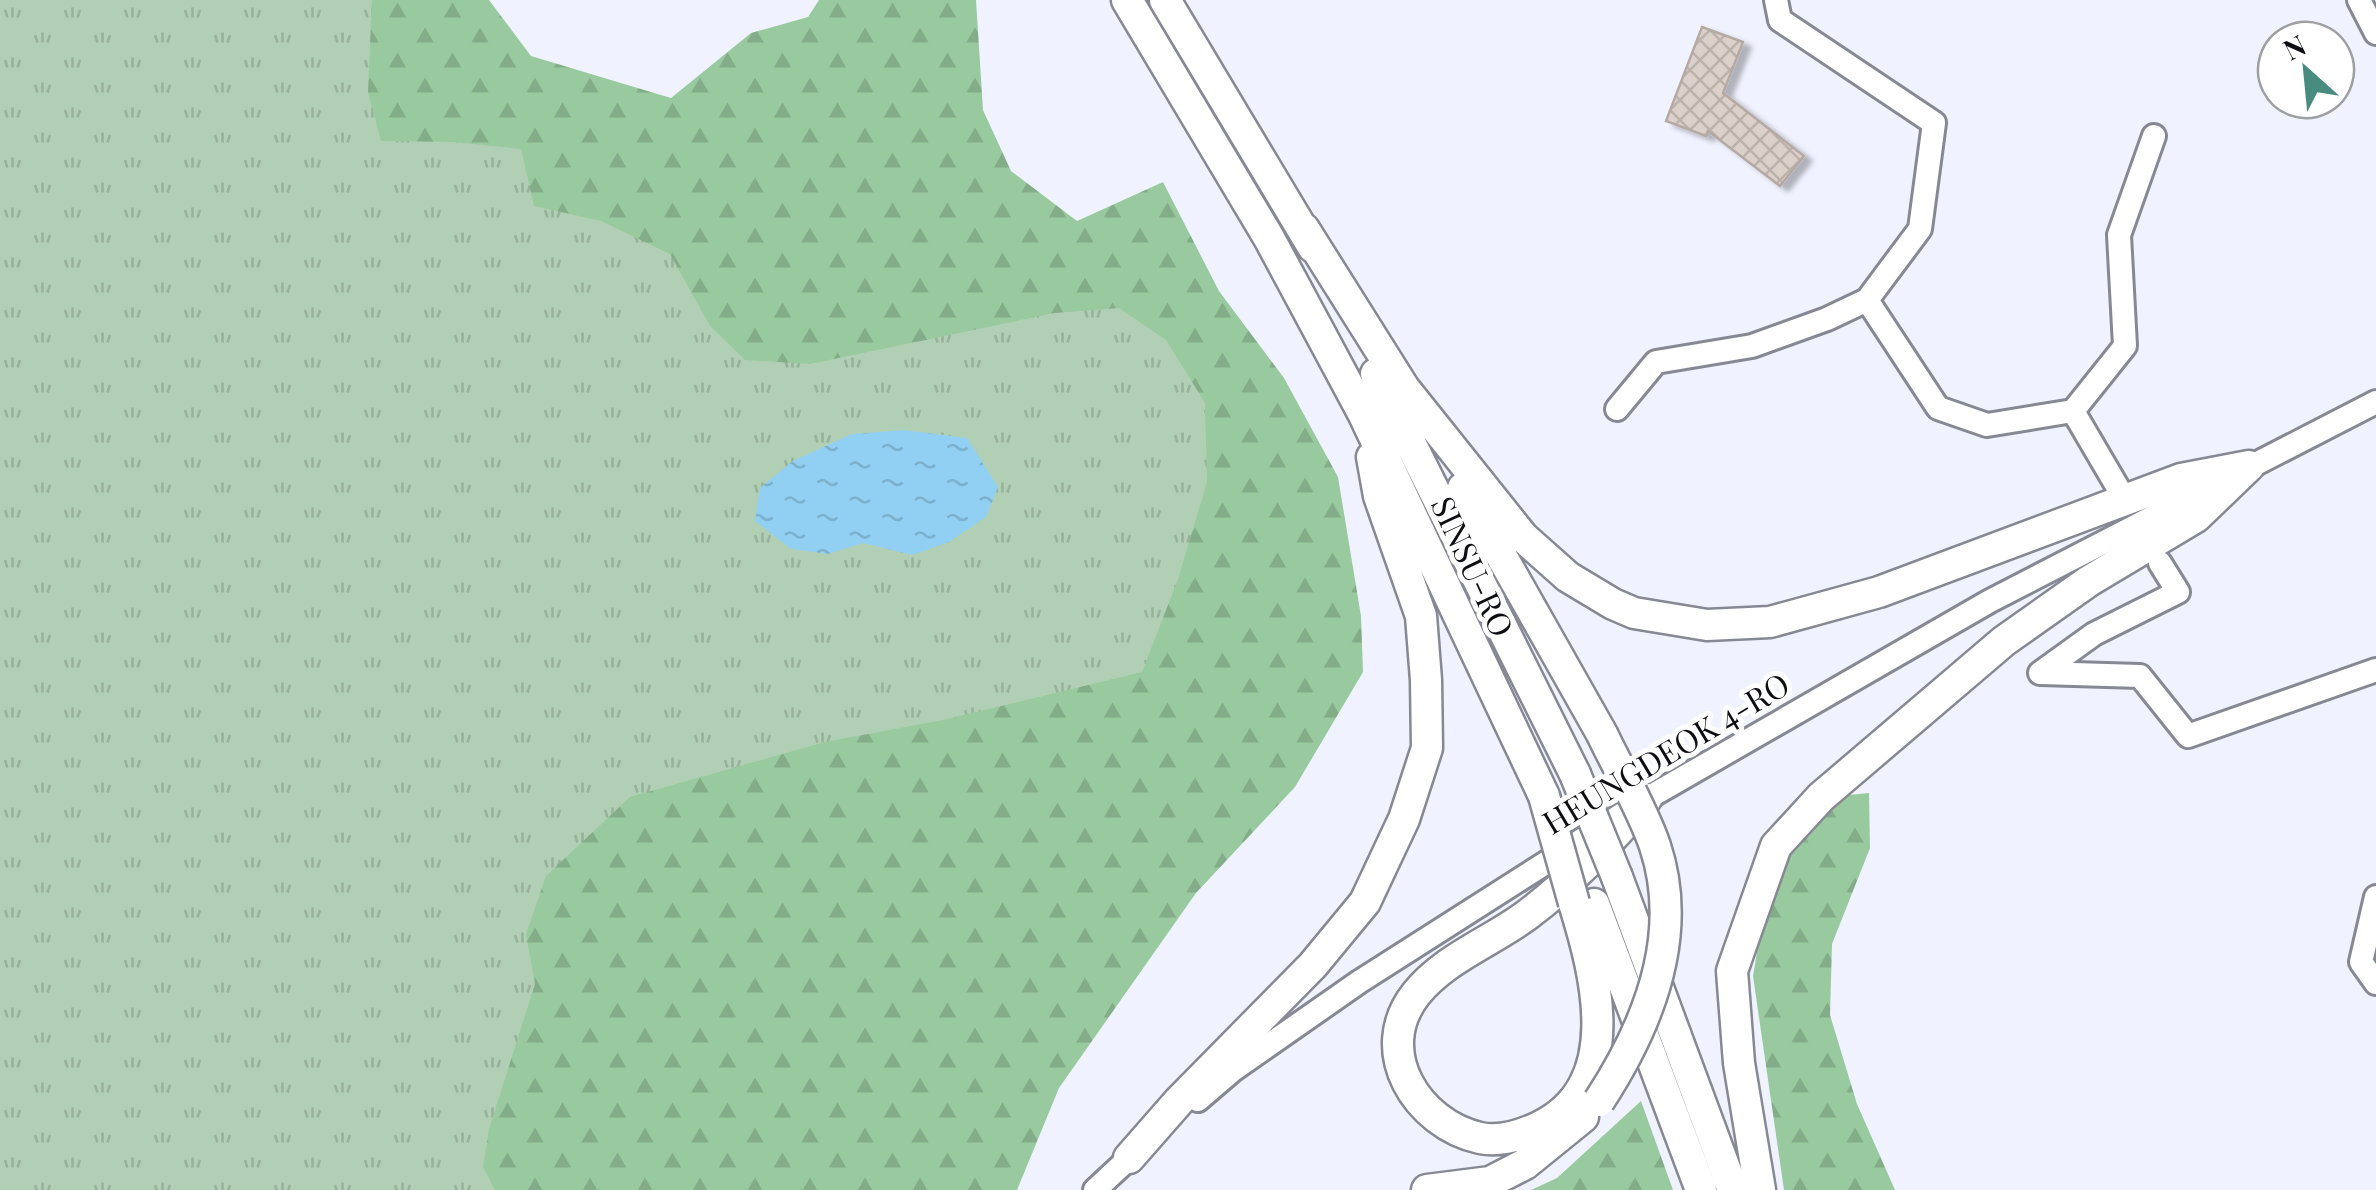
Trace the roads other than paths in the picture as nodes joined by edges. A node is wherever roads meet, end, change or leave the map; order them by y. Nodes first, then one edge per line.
1 (1776, 0) edge
2 (2359, 0) edge
3 (1147, 4) edge
4 (2376, 32) edge
5 (2154, 136) dead end
6 (1304, 229) junction
7 (1867, 300) junction
8 (1404, 388) junction
9 (2376, 402) edge
10 (1617, 409) dead end
11 (2073, 411) junction
12 (1364, 415) junction
13 (2248, 466) junction
14 (2121, 493) dead end
15 (2160, 563) dead end
16 (2376, 670) edge
17 (1646, 799) junction
18 (1582, 897) junction
19 (2376, 897) edge
20 (2376, 983) edge
21 (1129, 1158) junction
22 (1095, 1190) edge
23 (1426, 1190) edge
24 (1700, 1190) edge
25 (1733, 1190) edge
26 (1760, 1190) edge

1 - 7 street
2 - 4 street
3 - 6 main road, SINSU-RO
3 - 12 main road, SINSU-RO
5 - 11 street
6 - 8 main road
6 - 25 main road, SINSU-RO, bridge
7 - 10 street
7 - 11 street
8 - 13 main road
8 - 23 main road, bridge
9 - 13 street, HEUNGDEOK 4-RO
11 - 14 street
12 - 18 main road, SINSU-RO, bridge
12 - 21 main road
13 - 17 street, HEUNGDEOK 4-RO
13 - 26 main road
15 - 16 street
17 - 18 main road
17 - 21 street, HEUNGDEOK 4-RO
18 - 24 main road
19 - 20 street
21 - 22 street, HEUNGDEOK 4-RO

